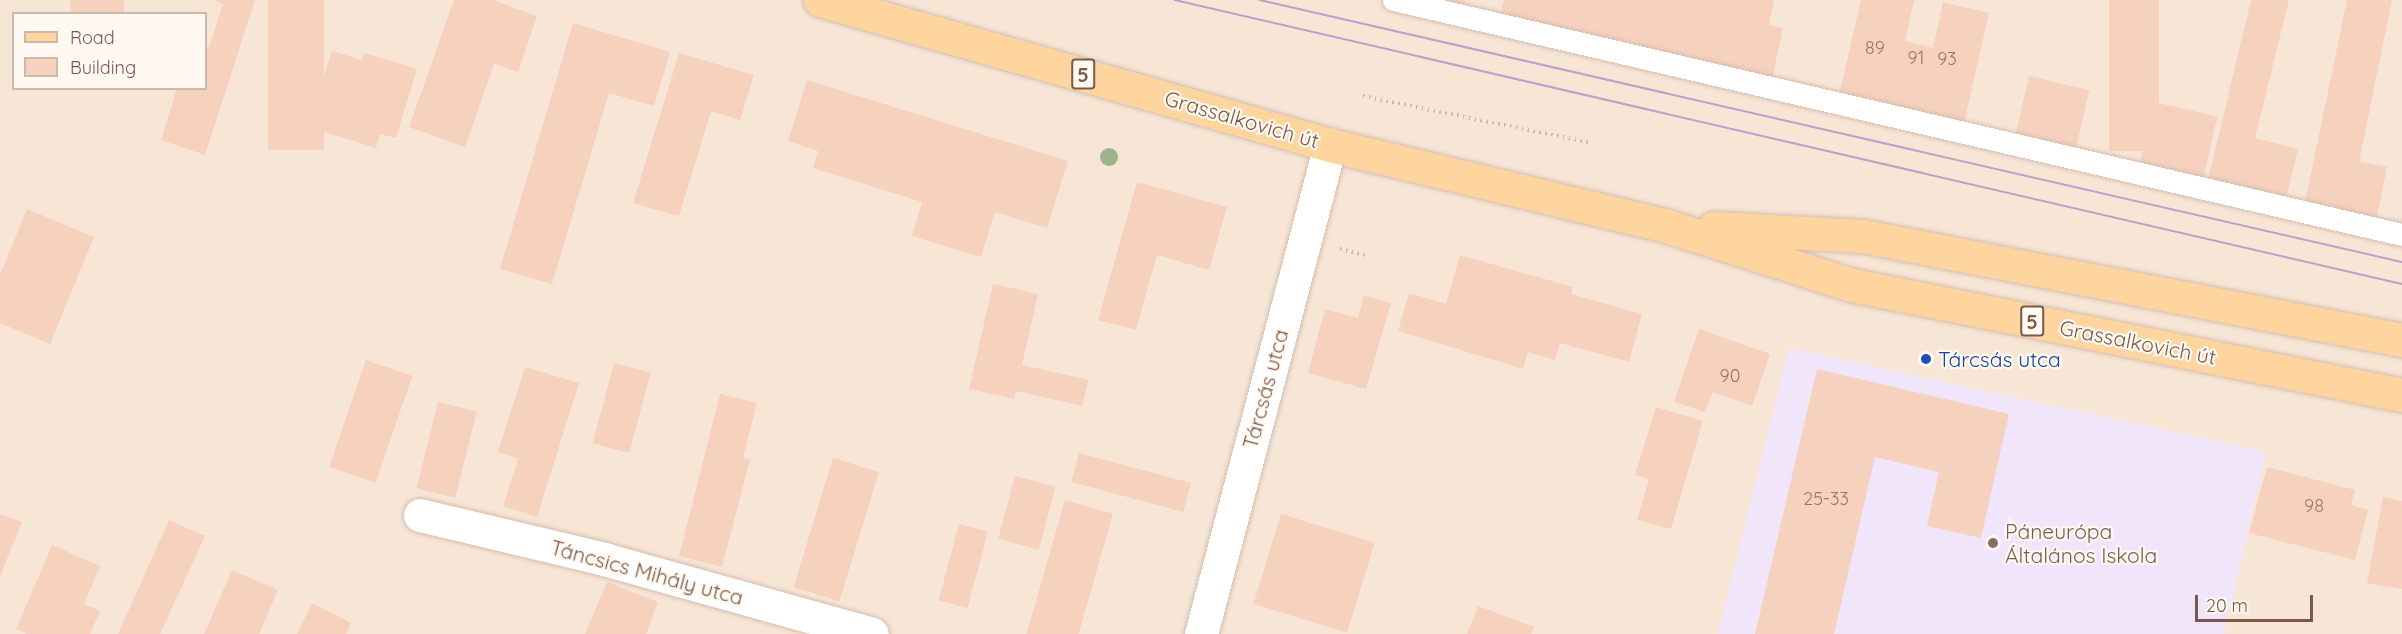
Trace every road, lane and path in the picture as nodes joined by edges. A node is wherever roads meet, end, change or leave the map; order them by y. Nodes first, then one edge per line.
1 (820, 0) edge
2 (1394, 0) edge
3 (1363, 96) dead end
4 (1592, 143) dead end
5 (1330, 145) junction
6 (1667, 226) junction
7 (2402, 235) edge
8 (1336, 248) dead end
9 (1368, 256) dead end
10 (2402, 340) edge
11 (2402, 394) edge
12 (420, 515) dead end
13 (872, 634) edge
14 (1202, 634) edge

1 - 5 main road, Grassalkovich út / 5
2 - 7 lane
3 - 4 path
5 - 6 main road, Grassalkovich út / 5
5 - 14 street, Tárcsás utca
6 - 10 main road, Grassalkovich út / 5
6 - 11 main road, Grassalkovich út / 5
8 - 9 path
12 - 13 street, Táncsics Mihály utca

